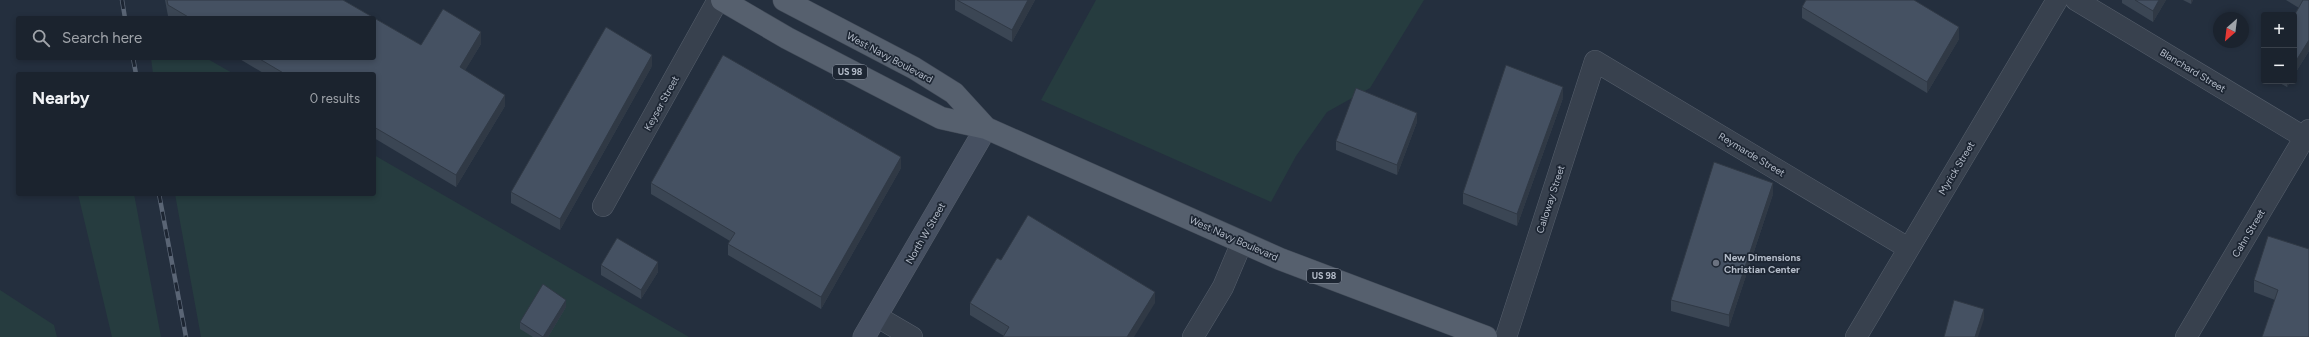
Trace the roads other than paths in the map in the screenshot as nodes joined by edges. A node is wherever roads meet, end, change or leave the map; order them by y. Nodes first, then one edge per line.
1 (718, 0) edge
2 (722, 0) edge
3 (784, 0) edge
4 (2057, 0) edge
5 (2076, 0) edge
6 (1595, 61) joint
7 (986, 128) junction
8 (2308, 136) edge
9 (603, 206) dead end
10 (1242, 242) junction
11 (1908, 248) junction
12 (876, 316) junction
13 (864, 337) edge
14 (912, 337) edge
15 (1193, 337) edge
16 (1486, 337) edge
17 (1506, 337) edge
18 (1856, 337) edge
19 (2186, 337) edge

1 - 9 street, Keyser Street
2 - 7 main road, West Navy Boulevard / US 98
3 - 7 main road, West Navy Boulevard / US 98
4 - 11 street, Myrick Street
5 - 8 street, Blanchard Street
6 - 11 street, Reymarde Street
6 - 17 street, Calloway Street
7 - 10 main road, West Navy Boulevard / US 98
7 - 12 main road, North W Street
8 - 19 street, Cahn Street
10 - 15 street
10 - 16 main road, West Navy Boulevard / US 98
11 - 18 street, Myrick Street
12 - 13 main road, North W Street
12 - 14 street

